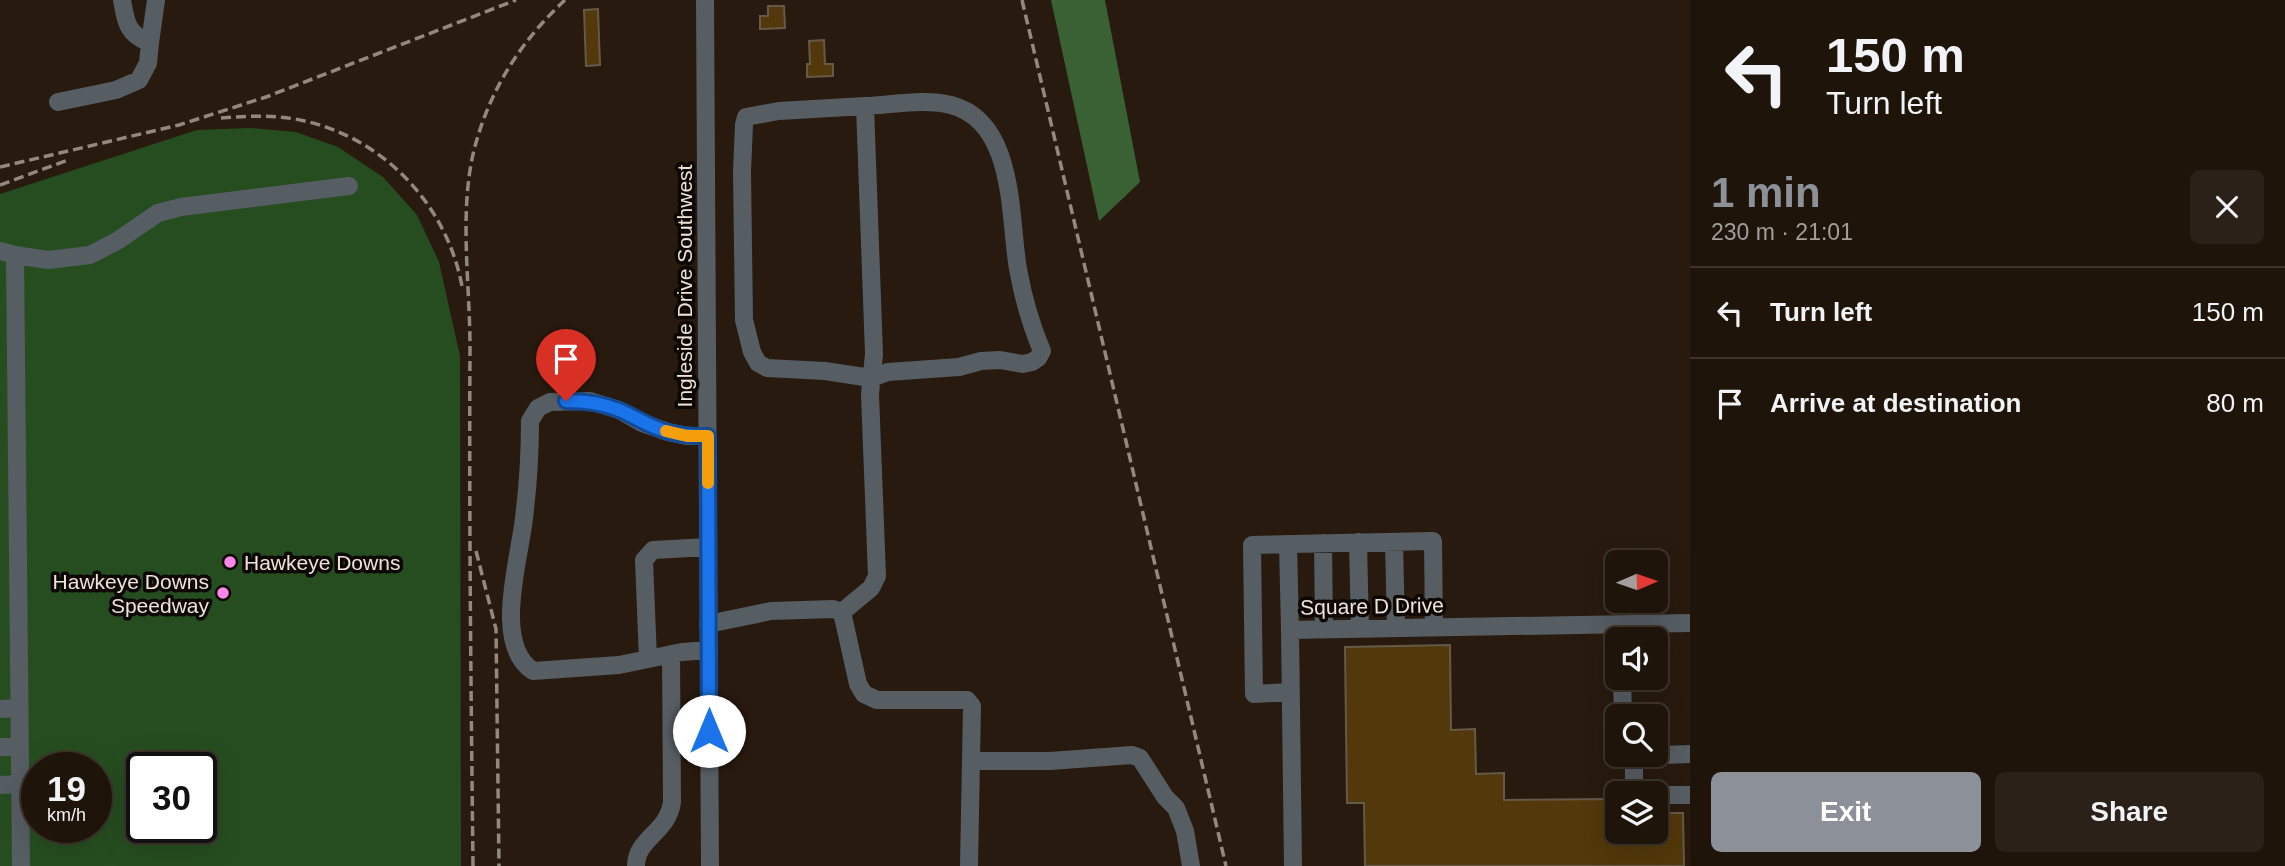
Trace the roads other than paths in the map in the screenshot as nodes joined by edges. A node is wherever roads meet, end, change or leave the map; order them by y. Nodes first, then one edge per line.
1 (122, 0) edge
2 (156, 0) edge
3 (705, 0) edge
4 (150, 43) junction
5 (58, 102) dead end
6 (865, 106) junction
7 (349, 186) dead end
8 (8, 253) edge
9 (871, 378) junction
10 (708, 436) junction
11 (9, 520) edge
12 (1358, 542) junction
13 (1394, 542) junction
14 (1323, 543) junction
15 (1288, 544) junction
16 (708, 547) junction
17 (0, 597) edge
18 (19, 597) junction
19 (842, 612) junction
20 (1690, 623) edge
21 (708, 624) junction
22 (1434, 627) junction
23 (1656, 627) edge
24 (1396, 628) junction
25 (1324, 629) junction
26 (1360, 629) junction
27 (1290, 630) junction
28 (1605, 631) edge
29 (709, 650) junction
30 (671, 654) junction
31 (648, 659) junction
32 (1291, 692) junction
33 (19, 708) junction
34 (0, 709) edge
35 (0, 747) edge
36 (19, 747) junction
37 (1668, 754) edge
38 (1690, 754) edge
39 (972, 761) junction
40 (20, 784) junction
41 (0, 785) edge
42 (1668, 795) edge
43 (1690, 795) edge
44 (21, 866) edge
45 (636, 866) edge
46 (710, 866) edge
47 (969, 866) edge
48 (1191, 866) edge
49 (1293, 866) edge

1 - 4 street
2 - 4 street
3 - 10 street, Ingleside Drive Southwest
4 - 5 street
6 - 9 street
6 - 9 street
6 - 9 street
7 - 8 street
8 - 11 street
9 - 19 street
10 - 16 street, Ingleside Drive Southwest
10 - 31 street
11 - 18 street
12 - 13 street
12 - 14 street
12 - 26 street
13 - 22 street
13 - 24 street
14 - 15 street
14 - 25 street
15 - 27 street
15 - 32 street
16 - 21 street, Ingleside Drive Southwest
16 - 31 street
17 - 18 street
18 - 33 street
19 - 21 street
19 - 39 street
20 - 23 street, Square D Drive
21 - 29 street, Ingleside Drive Southwest
22 - 24 street, Square D Drive
22 - 28 street, Square D Drive
24 - 26 street, Square D Drive
25 - 26 street, Square D Drive
25 - 27 street, Square D Drive
27 - 32 street, Square D Drive
29 - 30 street
29 - 46 street, Ingleside Drive Southwest
30 - 31 street
30 - 45 street
32 - 49 street, Square D Drive
33 - 34 street
33 - 36 street
35 - 36 street
36 - 40 street
37 - 38 street
39 - 47 street
39 - 48 street
40 - 41 street
40 - 44 street
42 - 43 street

